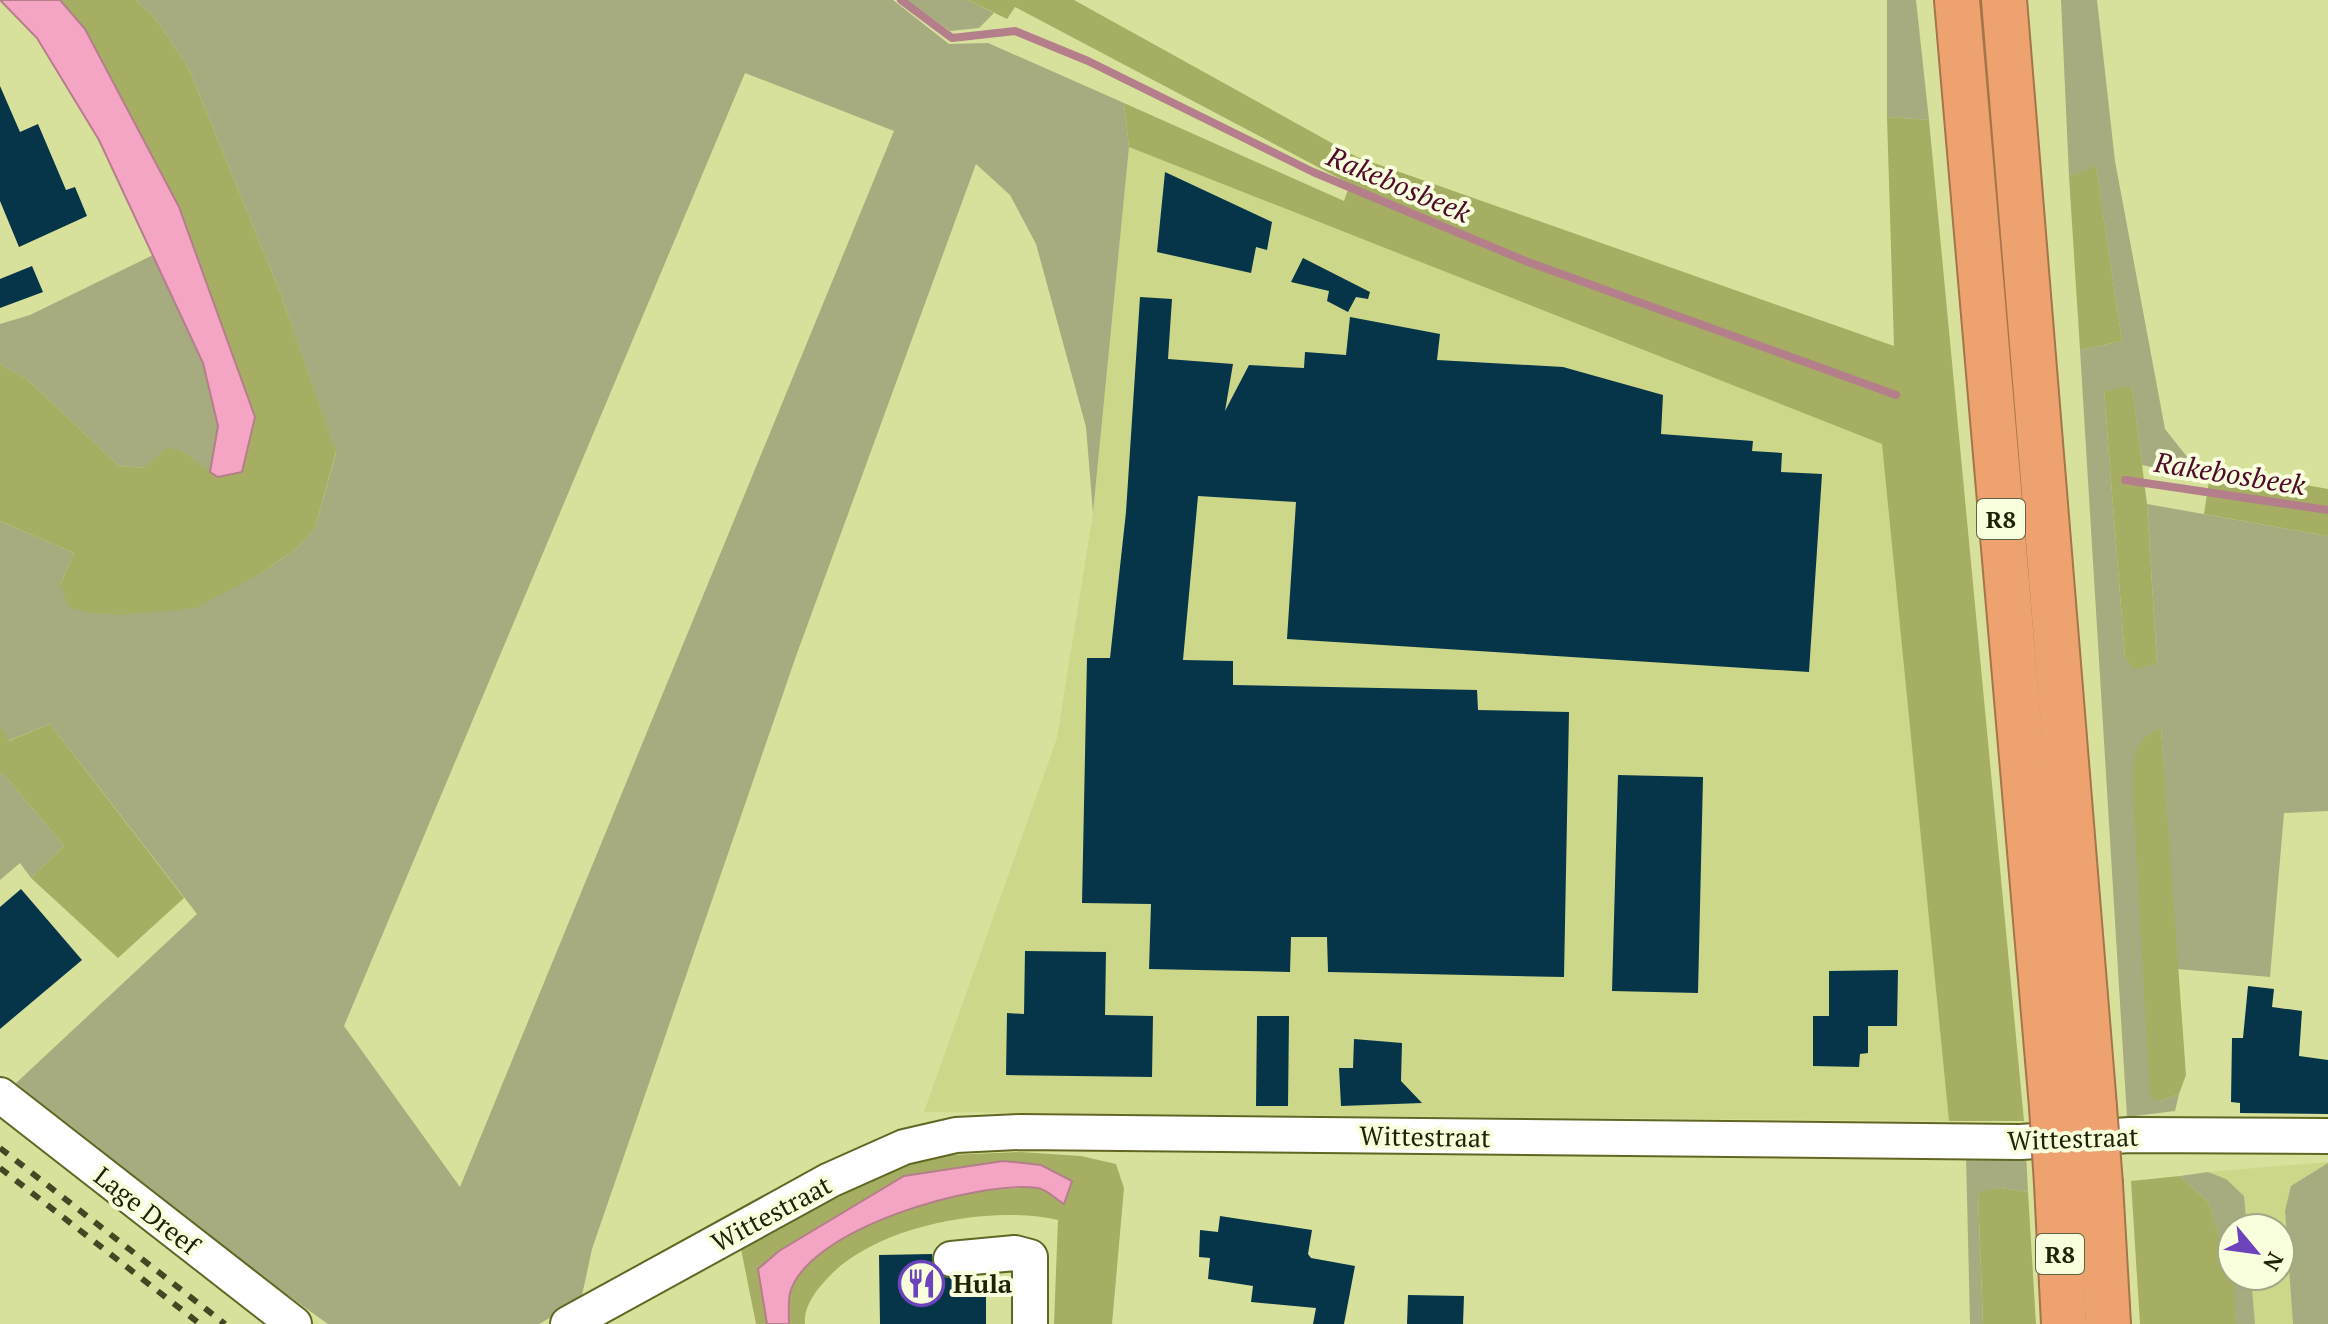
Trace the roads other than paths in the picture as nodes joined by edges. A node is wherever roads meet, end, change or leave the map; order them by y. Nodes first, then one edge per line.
1 (1941, 0) edge
2 (1957, 0) edge
3 (2004, 0) edge
4 (2026, 0) edge
5 (1963, 81) junction
6 (2010, 89) junction
7 (0, 1095) edge
8 (2073, 1107) junction
9 (2328, 1136) edge
10 (951, 1259) dead end
11 (294, 1324) edge
12 (568, 1324) edge
13 (1030, 1324) edge
14 (2064, 1324) edge
15 (2108, 1324) edge

1 - 5 highway, R8
2 - 5 highway, R8
3 - 6 highway, R8
4 - 6 highway, R8
5 - 8 highway, R8
6 - 8 highway, R8
7 - 11 street, Lage Dreef
8 - 14 highway, R8, bridge
8 - 15 highway, R8, bridge
9 - 12 street, Wittestraat
10 - 13 street

